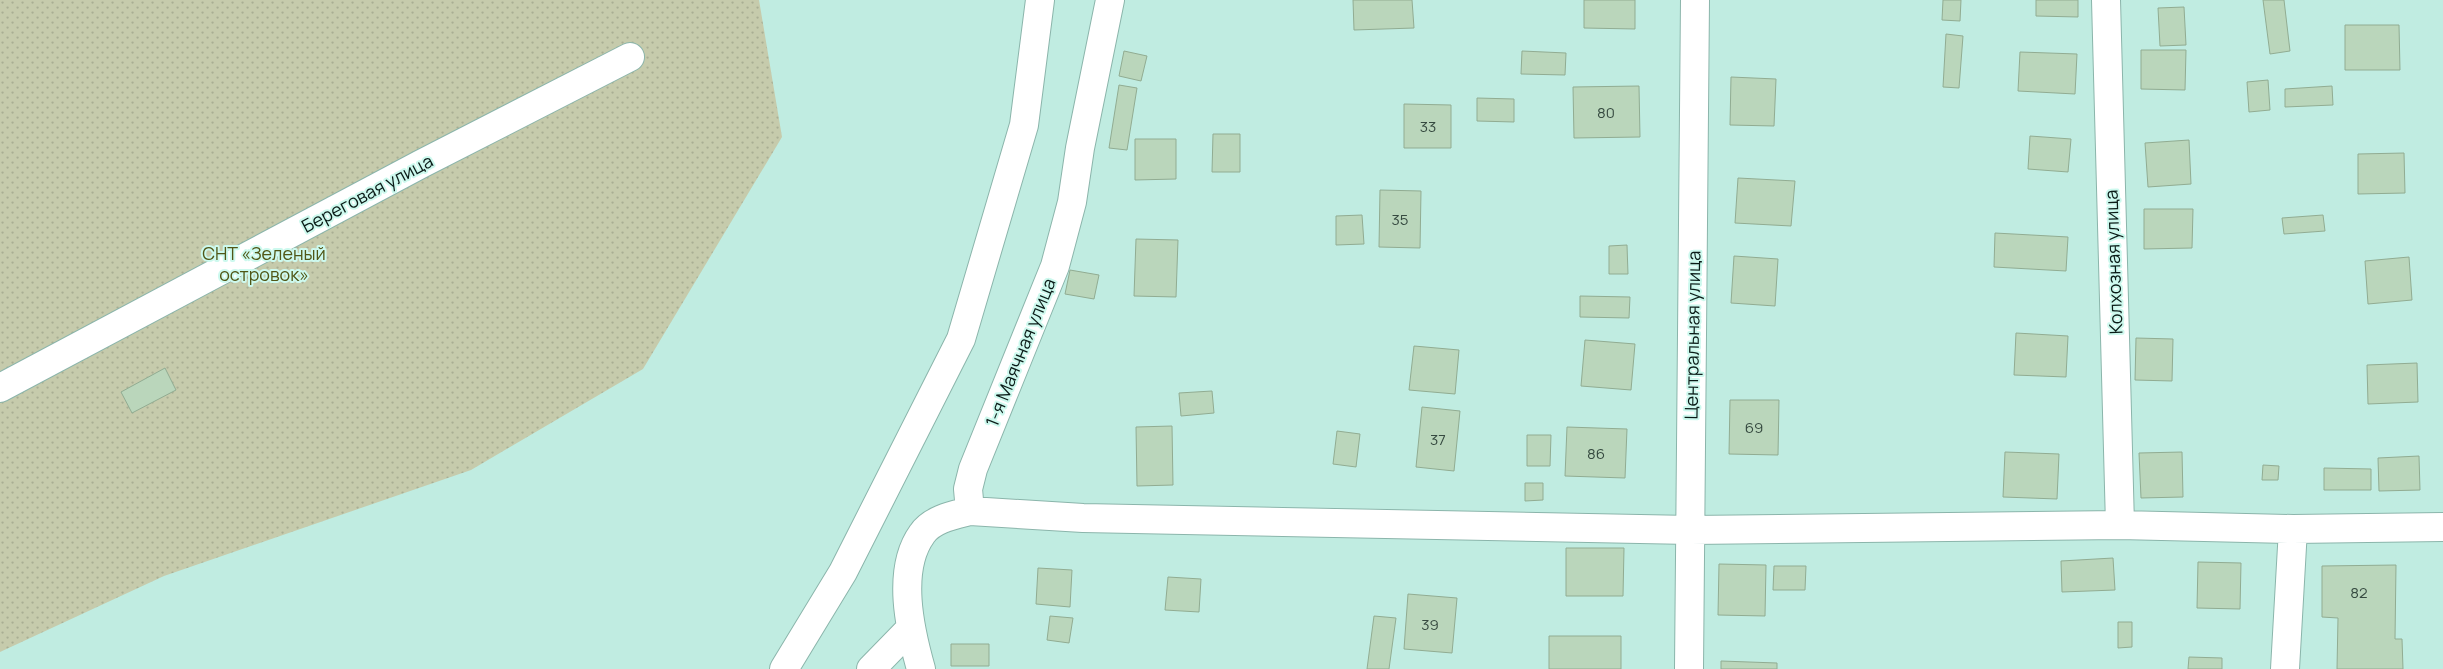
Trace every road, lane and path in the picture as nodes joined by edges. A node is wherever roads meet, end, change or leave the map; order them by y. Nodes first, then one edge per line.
1 (1040, 0) edge
2 (1110, 0) edge
3 (1696, 0) edge
4 (2106, 0) edge
5 (630, 57) dead end
6 (0, 388) edge
7 (970, 511) junction
8 (2120, 525) junction
9 (2443, 527) edge
10 (2293, 529) junction
11 (1690, 530) junction
12 (910, 629) junction
13 (784, 669) edge
14 (871, 669) edge
15 (921, 669) edge
16 (1688, 669) edge
17 (2286, 669) edge

1 - 13 street
2 - 7 street, 1-я Маячная улица
3 - 11 street, Центральная улица
4 - 8 street, Колхозная улица
5 - 6 street, Береговая улица
7 - 11 street
7 - 12 street
8 - 10 street
8 - 11 street
9 - 10 street
10 - 17 street
11 - 16 street, Центральная улица
12 - 14 street
12 - 15 street

